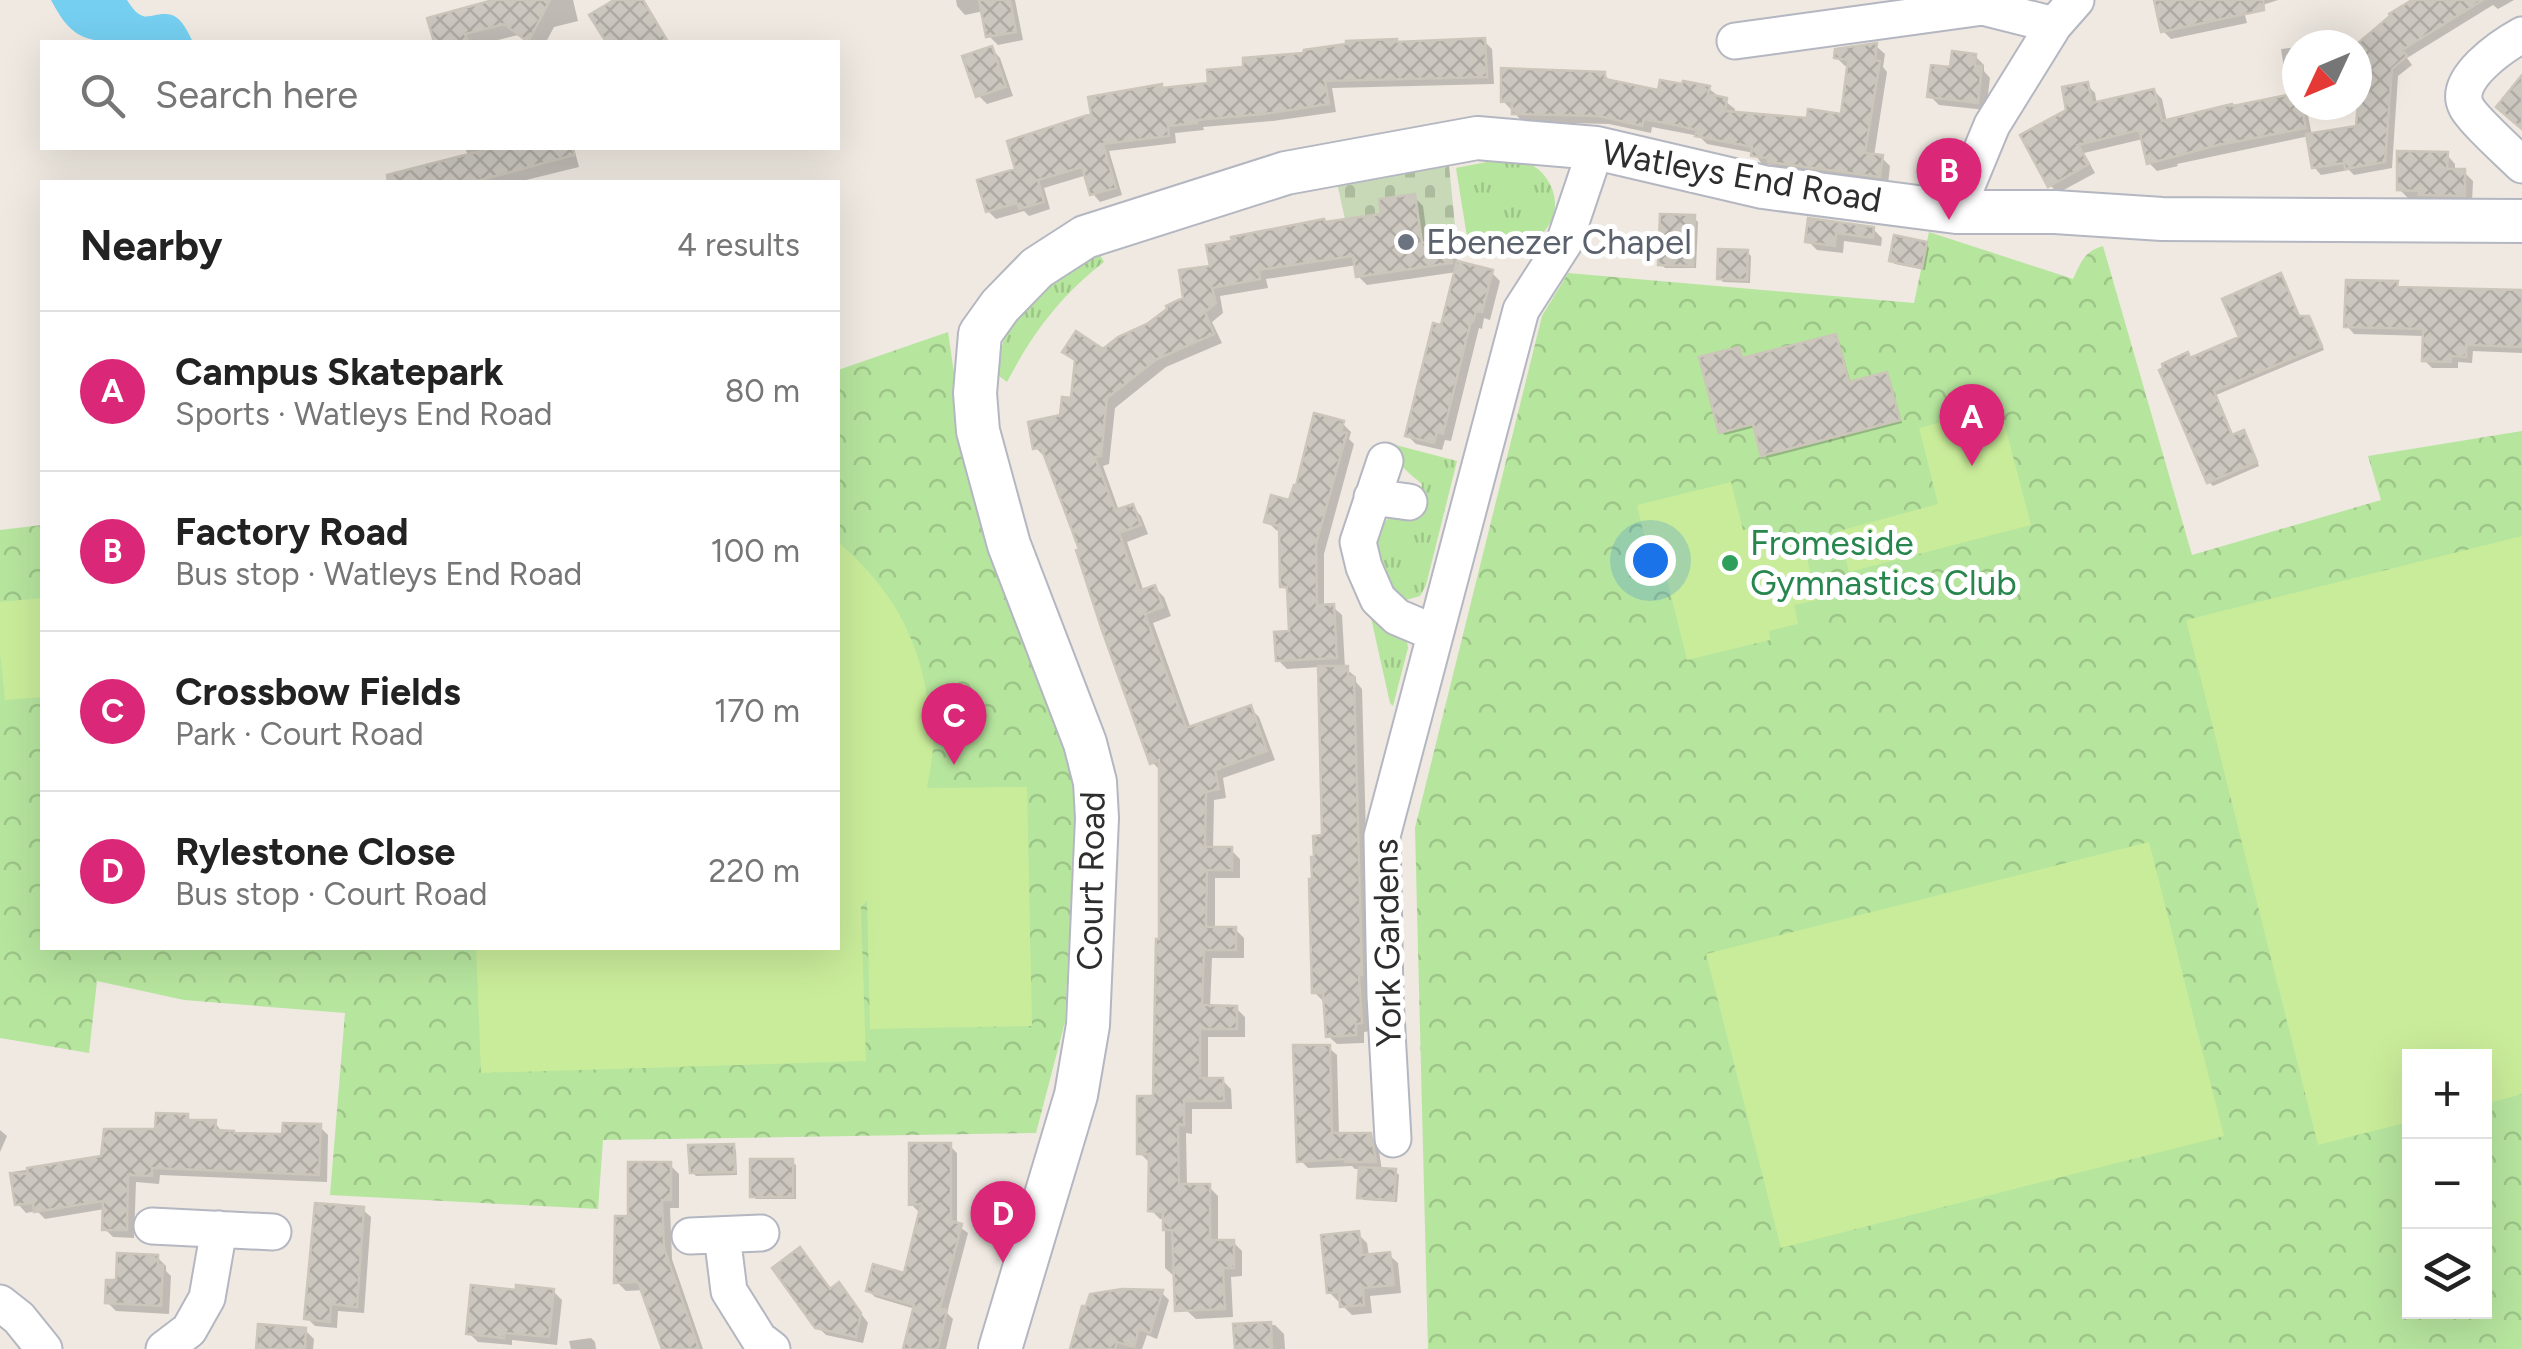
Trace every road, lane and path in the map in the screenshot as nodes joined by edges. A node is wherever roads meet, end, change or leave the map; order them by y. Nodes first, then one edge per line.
1 (2065, 13) edge
2 (2522, 35) edge
3 (1735, 41) dead end
4 (1596, 148) junction
5 (2522, 165) edge
6 (1956, 212) junction
7 (2522, 221) edge
8 (1000, 306) joint
9 (1385, 461) dead end
10 (1372, 498) junction
11 (1409, 502) dead end
12 (1435, 632) junction
13 (1392, 1139) dead end
14 (152, 1226) dead end
15 (219, 1230) junction
16 (273, 1232) dead end
17 (761, 1234) dead end
18 (0, 1302) edge
19 (44, 1349) edge
20 (164, 1349) edge
21 (772, 1349) edge
22 (1000, 1349) edge

1 - 3 street
1 - 6 street
2 - 5 street
4 - 6 street, Watleys End Road
4 - 8 street, Watleys End Road
4 - 12 street, York Gardens
6 - 7 street, Watleys End Road
8 - 22 street, Court Road
9 - 10 street
10 - 11 street
10 - 12 street
12 - 13 street, York Gardens
14 - 15 street
15 - 16 street
15 - 20 street
17 - 21 street
18 - 19 street

